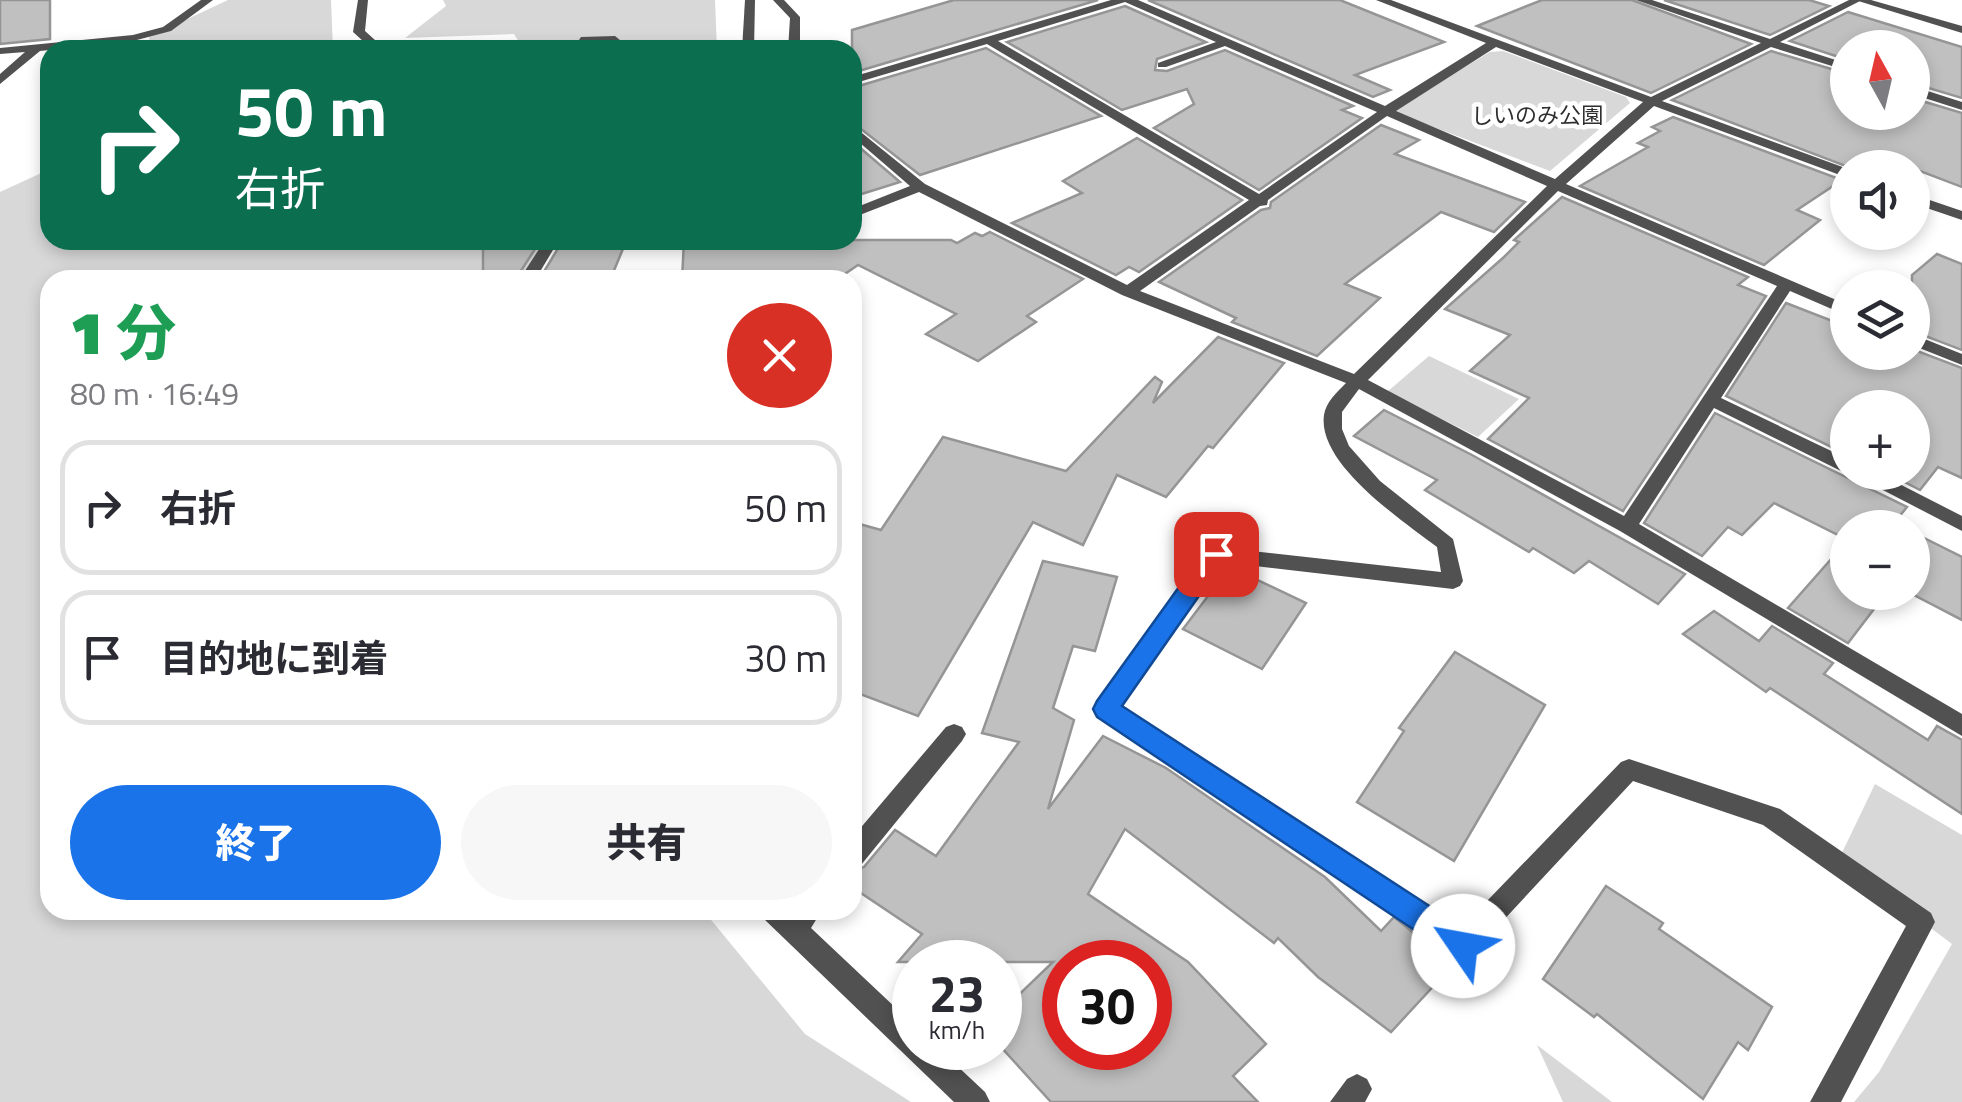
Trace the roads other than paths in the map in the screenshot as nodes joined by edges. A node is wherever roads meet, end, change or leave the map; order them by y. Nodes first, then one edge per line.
1 (208, 0) edge
2 (363, 0) edge
3 (750, 0) edge
4 (1122, 0) edge
5 (1129, 0) edge
6 (1381, 0) edge
7 (1641, 0) edge
8 (1859, 0) edge
9 (786, 1) edge
10 (1962, 30) edge
11 (114, 40) edge
12 (368, 40) edge
13 (584, 40) edge
14 (615, 40) edge
15 (748, 40) edge
16 (794, 40) edge
17 (988, 40) junction
18 (1225, 42) junction
19 (1495, 42) junction
20 (1772, 43) junction
21 (36, 48) junction
22 (40, 48) edge
23 (0, 50) edge
24 (1830, 62) edge
25 (1162, 64) dead end
26 (862, 78) edge
27 (0, 80) edge
28 (1930, 96) edge
29 (1652, 101) junction
30 (1962, 106) edge
31 (1385, 112) junction
32 (862, 138) edge
33 (1830, 167) edge
34 (1556, 185) junction
35 (920, 187) junction
36 (1262, 202) junction
37 (1930, 204) edge
38 (862, 210) edge
39 (1962, 216) edge
40 (1786, 285) junction
41 (1128, 292) junction
42 (1830, 303) edge
43 (1930, 347) edge
44 (1962, 360) edge
45 (1357, 380) junction
46 (1712, 400) junction
47 (1830, 458) edge
48 (1894, 490) edge
49 (1962, 524) edge
50 (1626, 526) junction
51 (1962, 726) edge
52 (954, 734) dead end
53 (862, 845) edge
54 (795, 920) edge
55 (892, 1021) edge
56 (941, 1070) edge
57 (975, 1102) edge
58 (1825, 1102) edge

1 - 11 street
2 - 12 street
3 - 15 street
4 - 17 street
5 - 18 street
6 - 19 street
7 - 20 street
8 - 10 street
8 - 20 street
9 - 16 street
13 - 14 street
17 - 26 street
17 - 36 street
18 - 25 street
18 - 31 street
19 - 29 street
19 - 31 street
20 - 24 street
20 - 29 street
21 - 22 street
21 - 23 street
21 - 27 street
28 - 30 street
29 - 33 street
29 - 34 street
31 - 34 street
31 - 36 street
32 - 35 street
34 - 40 street
34 - 45 street
35 - 38 street
35 - 41 street
36 - 41 street
37 - 39 street
40 - 42 street
40 - 46 street
41 - 45 street
43 - 44 street
45 - 50 street
45 - 58 street
46 - 47 street
46 - 50 street
48 - 49 street
50 - 51 street
52 - 53 street
54 - 55 street
56 - 57 street

